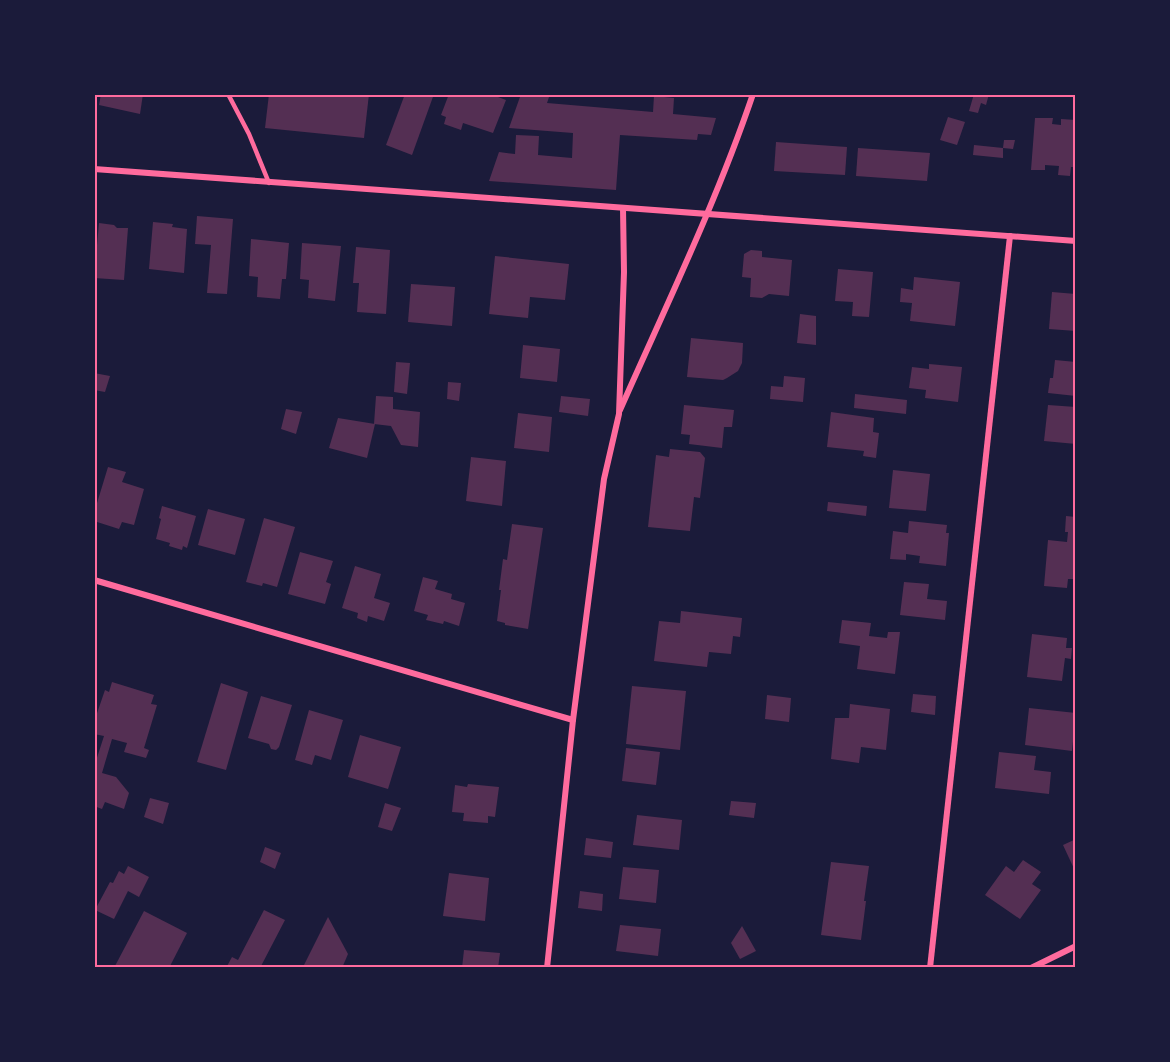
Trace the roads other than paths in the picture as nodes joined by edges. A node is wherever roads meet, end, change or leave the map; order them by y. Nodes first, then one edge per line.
1 (228, 94) edge
2 (753, 94) edge
3 (94, 169) edge
4 (269, 183) junction
5 (623, 208) junction
6 (707, 214) junction
7 (1010, 236) junction
8 (1076, 241) edge
9 (619, 414) junction
10 (94, 580) edge
11 (573, 720) junction
12 (1076, 946) edge
13 (547, 968) edge
14 (930, 968) edge
15 (1031, 968) edge

1 - 4 lane
2 - 6 street
3 - 4 street
4 - 5 street
5 - 6 street
5 - 9 street
6 - 7 street
6 - 9 street
7 - 8 street
7 - 14 street
9 - 11 street
10 - 11 street
11 - 13 street
12 - 15 street

